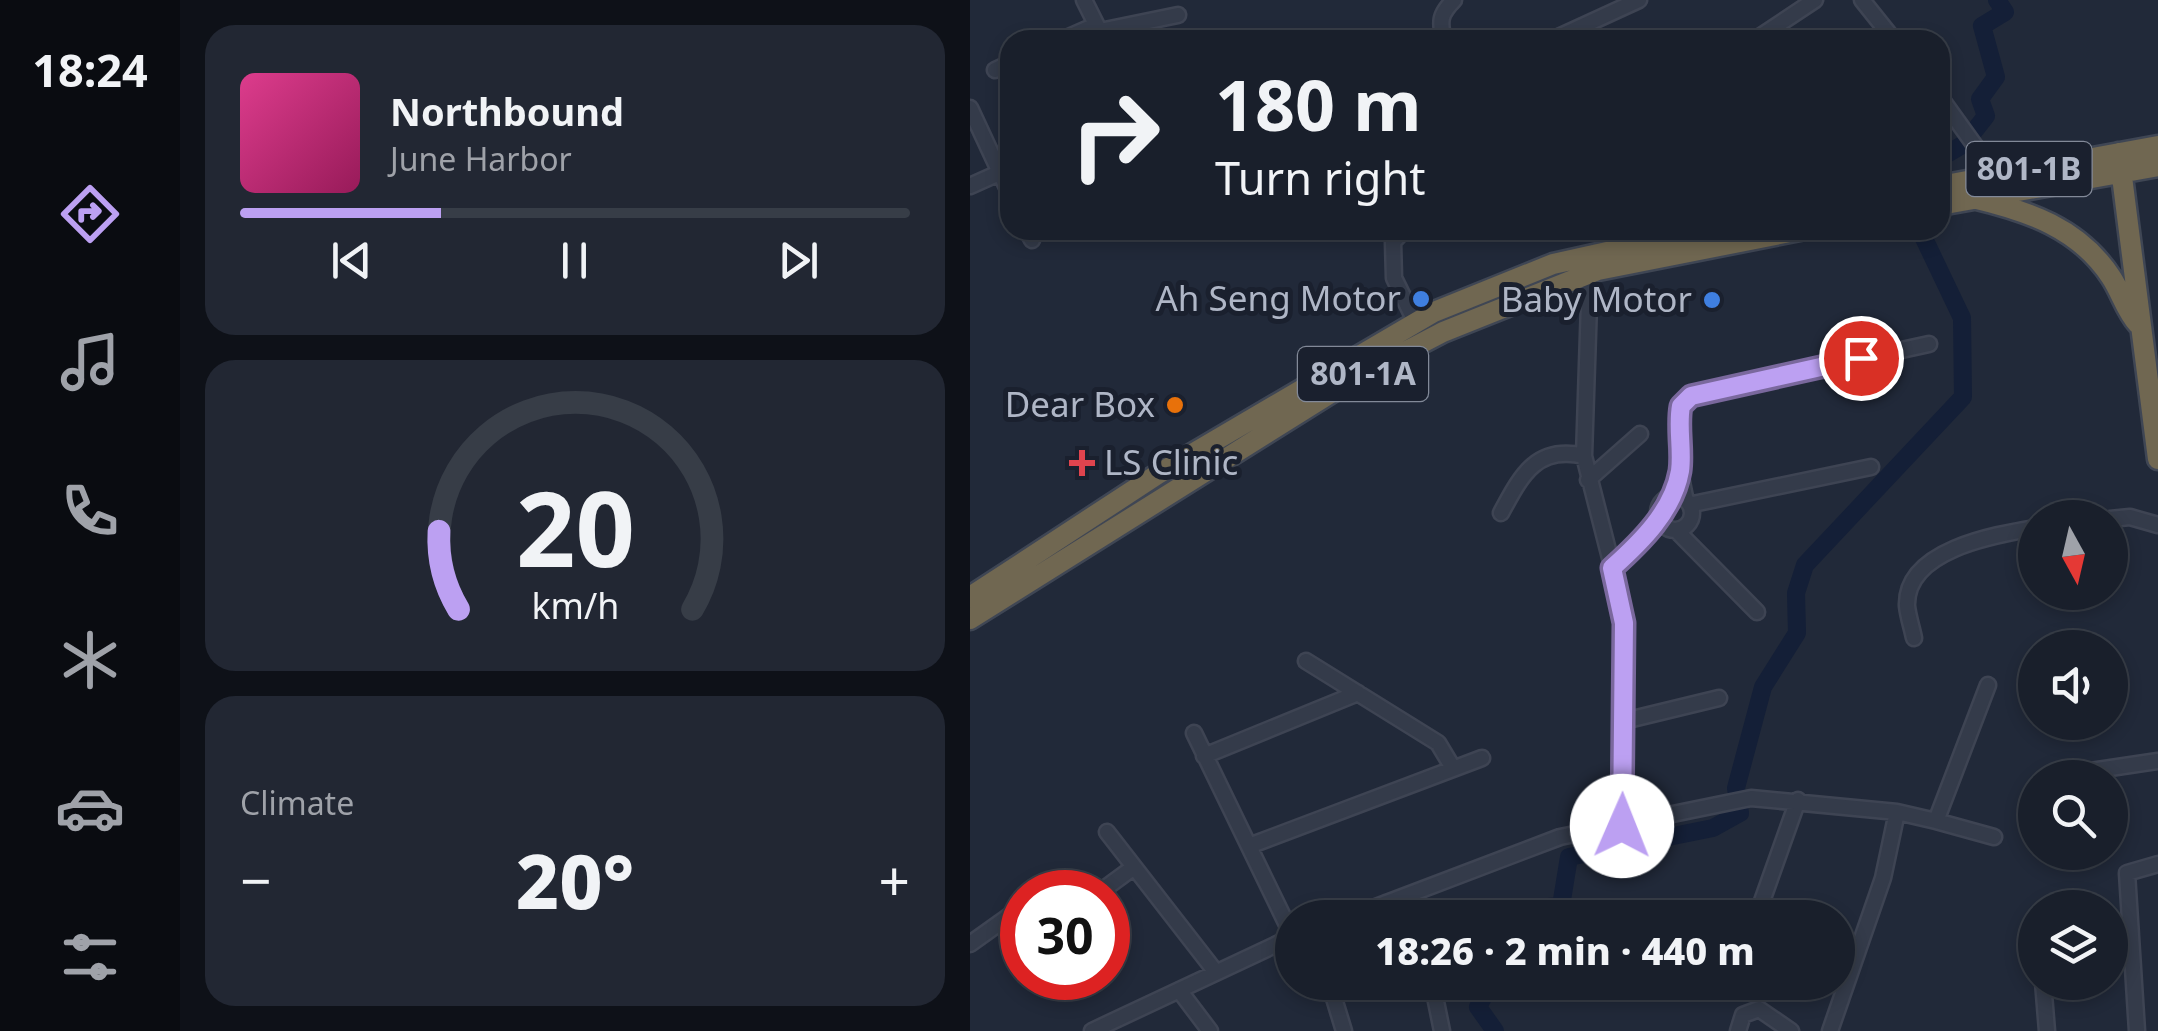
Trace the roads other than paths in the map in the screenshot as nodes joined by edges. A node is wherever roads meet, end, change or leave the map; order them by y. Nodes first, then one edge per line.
1 (1084, 0) edge
2 (1454, 0) edge
3 (1639, 0) edge
4 (1815, 0) edge
5 (1862, 0) edge
6 (1178, 15) dead end
7 (1099, 30) edge
8 (1109, 30) edge
9 (1441, 30) edge
10 (1574, 30) edge
11 (1770, 30) edge
12 (1886, 30) edge
13 (1000, 67) edge
14 (994, 70) dead end
15 (970, 108) edge
16 (1950, 110) edge
17 (2158, 146) edge
18 (2076, 160) junction
19 (1000, 162) edge
20 (2120, 162) junction
21 (2158, 166) edge
22 (1000, 173) edge
23 (1996, 174) junction
24 (2091, 178) junction
25 (1950, 184) edge
26 (970, 186) edge
27 (1973, 198) junction
28 (1950, 203) edge
29 (1395, 240) edge
30 (1661, 240) edge
31 (1751, 240) edge
32 (1590, 273) junction
33 (1416, 323) junction
34 (2142, 329) junction
35 (1929, 344) dead end
36 (1640, 434) dead end
37 (1584, 456) junction
38 (2158, 459) edge
39 (1871, 466) dead end
40 (1588, 480) junction
41 (1683, 498) junction
42 (1501, 512) dead end
43 (2128, 517) edge
44 (2158, 525) edge
45 (1666, 527) junction
46 (2018, 532) edge
47 (1612, 568) junction
48 (970, 597) edge
49 (1757, 612) dead end
50 (970, 619) edge
51 (1914, 638) dead end
52 (1306, 662) dead end
53 (1988, 685) dead end
54 (1358, 693) junction
55 (1719, 698) dead end
56 (1624, 721) junction
57 (1194, 733) dead end
58 (1204, 756) junction
59 (1482, 758) dead end
60 (2158, 761) edge
61 (2128, 765) edge
62 (1453, 768) junction
63 (1798, 800) junction
64 (1897, 812) junction
65 (1936, 821) junction
66 (1622, 826) junction
67 (1107, 832) dead end
68 (1994, 838) dead end
69 (1249, 846) junction
70 (2158, 864) edge
71 (1134, 867) junction
72 (1130, 870) edge
73 (1275, 900) edge
74 (1394, 900) edge
75 (1762, 900) edge
76 (1000, 923) edge
77 (970, 944) edge
78 (1275, 944) edge
79 (1216, 971) junction
80 (1179, 990) junction
81 (1335, 1000) edge
82 (1436, 1000) edge
83 (2045, 1000) edge
84 (1092, 1031) edge
85 (1210, 1031) edge
86 (1344, 1031) edge
87 (1442, 1031) edge
88 (1738, 1031) edge
89 (1792, 1031) edge
90 (1830, 1031) edge
91 (2047, 1031) edge
92 (2138, 1031) edge

1 - 7 street
2 - 9 street
3 - 10 street
4 - 11 street
5 - 12 street
6 - 8 street
13 - 14 street
15 - 19 street
16 - 23 street
17 - 20 highway
18 - 20 highway, 801-1B
18 - 23 highway, 801-1B
18 - 24 highway
20 - 21 highway
20 - 24 highway
20 - 34 highway
22 - 26 street
23 - 25 highway, 801-1B
24 - 27 highway
27 - 28 highway
27 - 34 highway
29 - 33 street
30 - 33 highway
31 - 32 highway, 801-1A
32 - 37 street
32 - 50 highway, 801-1A
33 - 48 highway
34 - 38 highway
35 - 41 street
36 - 40 street
37 - 40 street
37 - 42 street
39 - 41 street
40 - 47 street
41 - 45 street
41 - 45 street
43 - 44 street
45 - 47 street
45 - 49 street
46 - 51 street
47 - 56 street
52 - 54 street
53 - 65 street
54 - 58 street
54 - 62 street
55 - 56 street
56 - 66 street
57 - 58 street
58 - 69 street
59 - 62 street
60 - 61 street
62 - 69 street
63 - 64 street
63 - 66 street
63 - 75 street
64 - 65 street
64 - 90 street
65 - 68 street
66 - 74 street
67 - 71 street
69 - 73 street
70 - 92 street
71 - 72 street
71 - 79 street
76 - 77 street
78 - 79 street
79 - 80 street
80 - 84 street
80 - 85 street
81 - 86 street
82 - 87 street
83 - 91 street
88 - 89 street

